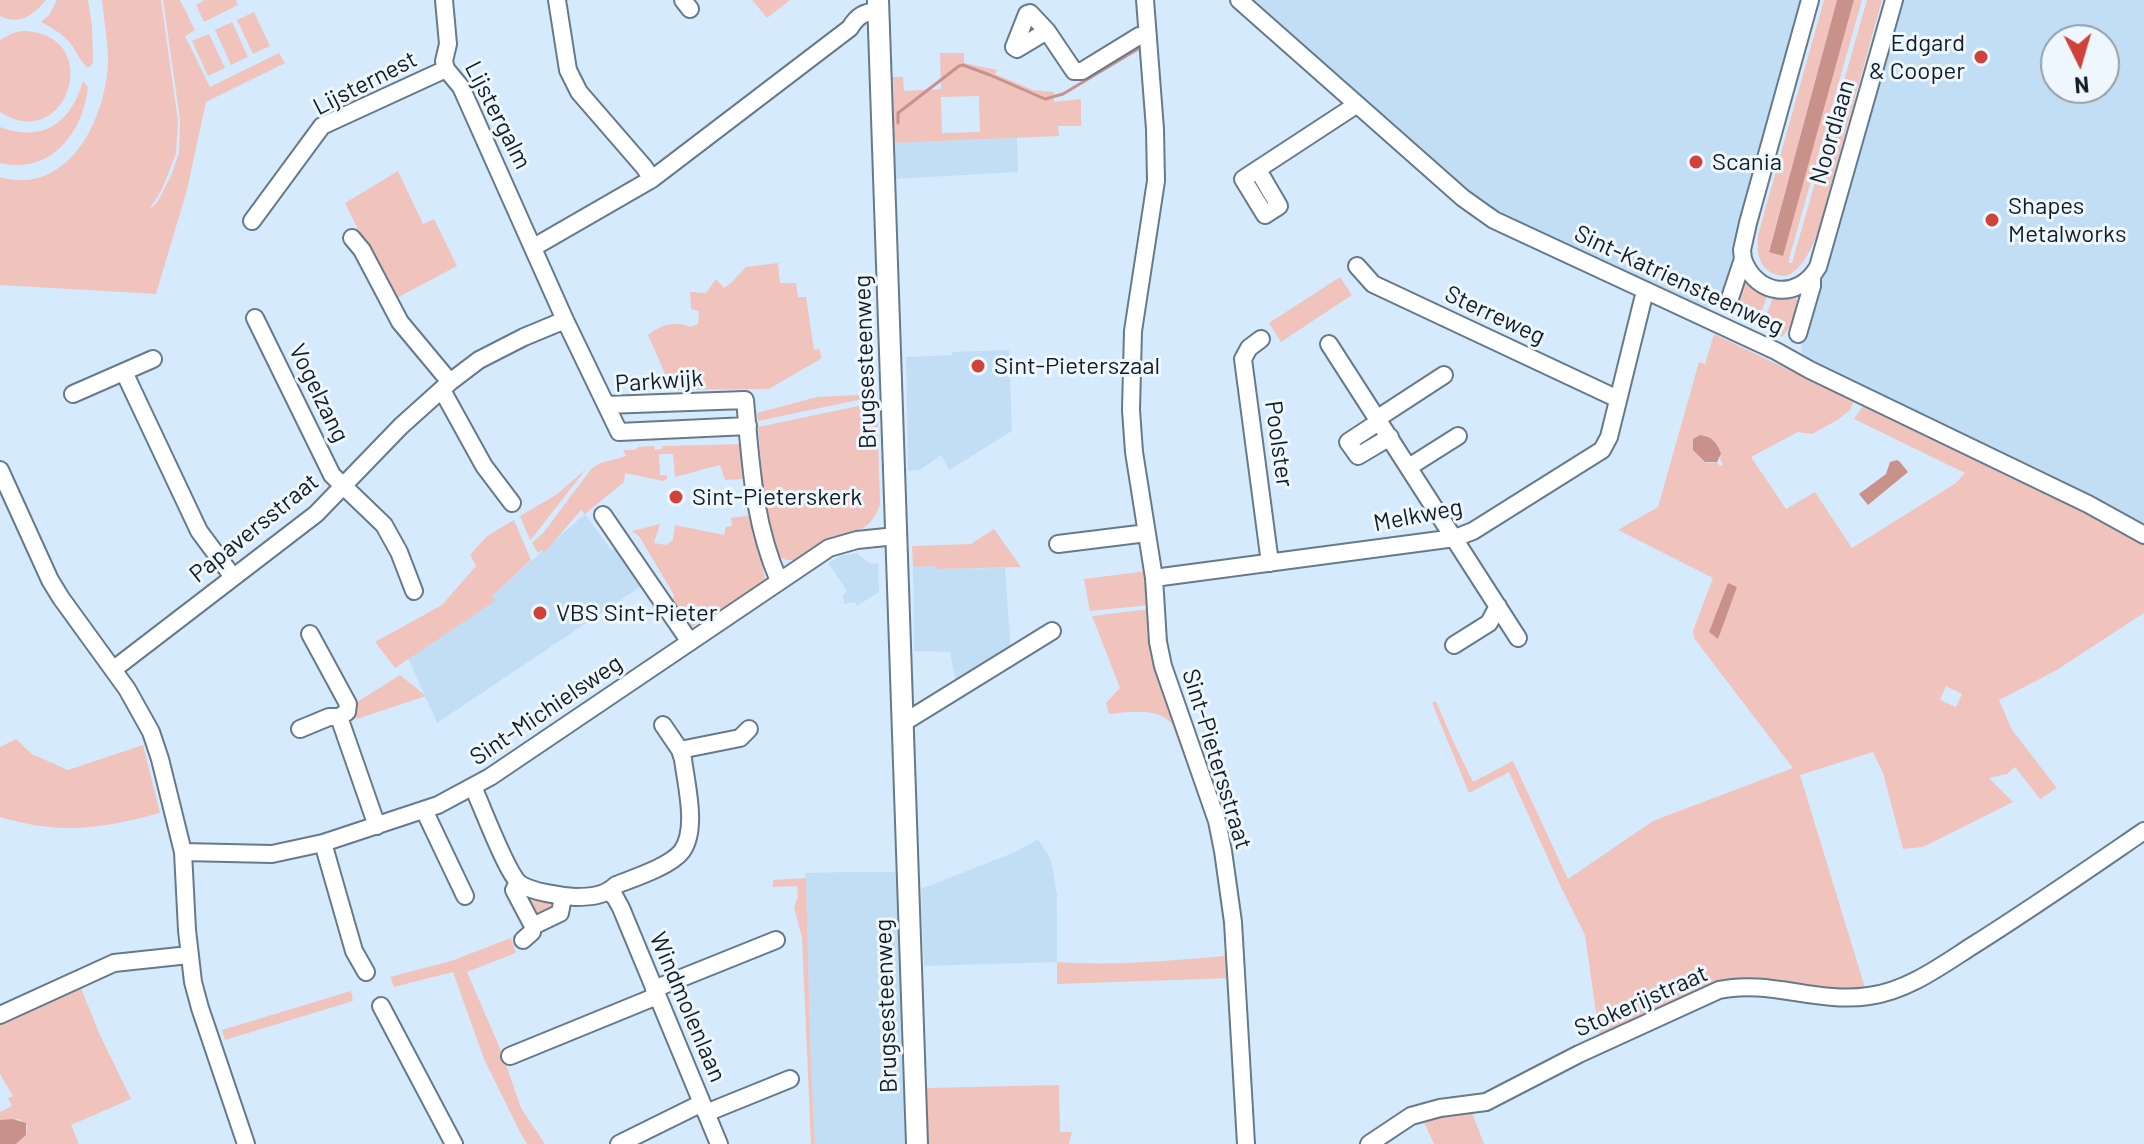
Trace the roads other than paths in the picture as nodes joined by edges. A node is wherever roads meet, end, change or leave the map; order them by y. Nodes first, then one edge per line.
1 (444, 0) edge
2 (557, 0) edge
3 (1145, 0) edge
4 (1239, 0) edge
5 (1810, 0) edge
6 (1894, 0) edge
7 (878, 12) edge
8 (1047, 31) dead end
9 (1148, 36) junction
10 (446, 69) junction
11 (1356, 105) junction
12 (1258, 170) dead end
13 (652, 179) junction
14 (252, 221) dead end
15 (352, 238) dead end
16 (534, 247) junction
17 (1743, 259) junction
18 (1357, 266) dead end
19 (1812, 276) junction
20 (1647, 291) junction
21 (1729, 301) dead end
22 (255, 318) dead end
23 (565, 320) junction
24 (1798, 334) dead end
25 (1261, 339) dead end
26 (1329, 344) dead end
27 (153, 359) dead end
28 (124, 372) junction
29 (1444, 375) dead end
30 (446, 386) junction
31 (73, 394) dead end
32 (1618, 399) junction
33 (606, 405) junction
34 (1379, 420) junction
35 (748, 426) junction
36 (1458, 436) dead end
37 (1390, 437) junction
38 (1409, 467) junction
39 (0, 470) edge
40 (344, 487) junction
41 (512, 503) dead end
42 (603, 515) dead end
43 (1147, 533) junction
44 (2144, 535) edge
45 (896, 536) junction
46 (1455, 538) junction
47 (1058, 544) dead end
48 (1270, 563) junction
49 (233, 577) junction
50 (1154, 578) junction
51 (779, 581) junction
52 (414, 591) dead end
53 (1498, 606) junction
54 (1052, 631) dead end
55 (310, 634) dead end
56 (1518, 638) dead end
57 (690, 642) junction
58 (1454, 645) dead end
59 (114, 669) junction
60 (339, 717) junction
61 (903, 723) junction
62 (663, 725) dead end
63 (300, 729) dead end
64 (749, 729) dead end
65 (680, 750) junction
66 (473, 787) junction
67 (424, 810) junction
68 (377, 826) junction
69 (2144, 831) edge
70 (323, 843) junction
71 (183, 852) junction
72 (518, 882) junction
73 (609, 892) junction
74 (465, 896) dead end
75 (563, 897) junction
76 (776, 940) dead end
77 (189, 955) junction
78 (366, 972) dead end
79 (655, 992) junction
80 (381, 1006) dead end
81 (0, 1015) edge
82 (510, 1056) dead end
83 (790, 1079) dead end
84 (704, 1108) junction
85 (246, 1144) edge
86 (454, 1144) edge
87 (619, 1144) edge
88 (719, 1144) edge
89 (917, 1144) edge
90 (1246, 1144) edge
91 (1369, 1144) edge

1 - 10 street, Lijstergalm
2 - 13 street
3 - 9 street, Sint-Pietersstraat
4 - 11 street, Sint-Katriensteenweg
5 - 17 street
6 - 19 street, Noordlaan
7 - 13 street
7 - 45 main road, Brugsesteenweg
8 - 9 street
9 - 43 street, Sint-Pietersstraat
10 - 14 street, Lijsternest
10 - 16 street, Lijstergalm
11 - 12 street
11 - 20 street, Sint-Katriensteenweg
13 - 16 street
15 - 30 street
16 - 23 street, Lijstergalm
17 - 19 street
17 - 21 street
18 - 32 street, Sterreweg
19 - 24 street, Noordlaan
20 - 32 street, Melkweg
20 - 44 street, Sint-Katriensteenweg
22 - 40 street, Vogelzang
23 - 30 street, Papaversstraat
23 - 33 street, Lijstergalm
25 - 48 street, Poolster
26 - 34 street
27 - 28 street
28 - 31 street
28 - 49 street
29 - 34 street
30 - 40 street, Papaversstraat
30 - 41 street
32 - 46 street, Melkweg
33 - 35 street, Parkwijk
33 - 35 street, Parkwijk
34 - 37 street
34 - 37 street
35 - 51 street, Parkwijk
36 - 38 street
37 - 38 street
38 - 46 street
39 - 59 street
40 - 49 street, Papaversstraat
40 - 52 street, Vogelzang
42 - 57 street
43 - 47 street
43 - 50 street, Sint-Pietersstraat
45 - 51 street, Sint-Michielsweg
45 - 61 main road, Brugsesteenweg
46 - 48 street, Melkweg
46 - 53 street
48 - 50 street, Melkweg
49 - 59 street, Papaversstraat
50 - 90 street, Sint-Pietersstraat
51 - 57 street, Sint-Michielsweg
53 - 56 street
53 - 58 street
54 - 61 street
55 - 60 street
57 - 66 street, Sint-Michielsweg
59 - 71 street
60 - 63 street
60 - 68 street
61 - 89 main road, Brugsesteenweg
62 - 65 street
64 - 65 street
65 - 73 street
66 - 67 street, Sint-Michielsweg
66 - 72 street
67 - 68 street, Sint-Michielsweg
67 - 74 street
68 - 70 street, Sint-Michielsweg
69 - 91 street, Stokerijstraat
70 - 71 street, Sint-Michielsweg
70 - 78 street
71 - 77 street
72 - 75 street
72 - 75 street
73 - 75 street
73 - 79 street, Windmolenlaan
76 - 79 street
77 - 81 street
77 - 85 street
79 - 82 street
79 - 84 street, Windmolenlaan
80 - 86 street
83 - 84 street
84 - 87 street
84 - 88 street, Windmolenlaan

